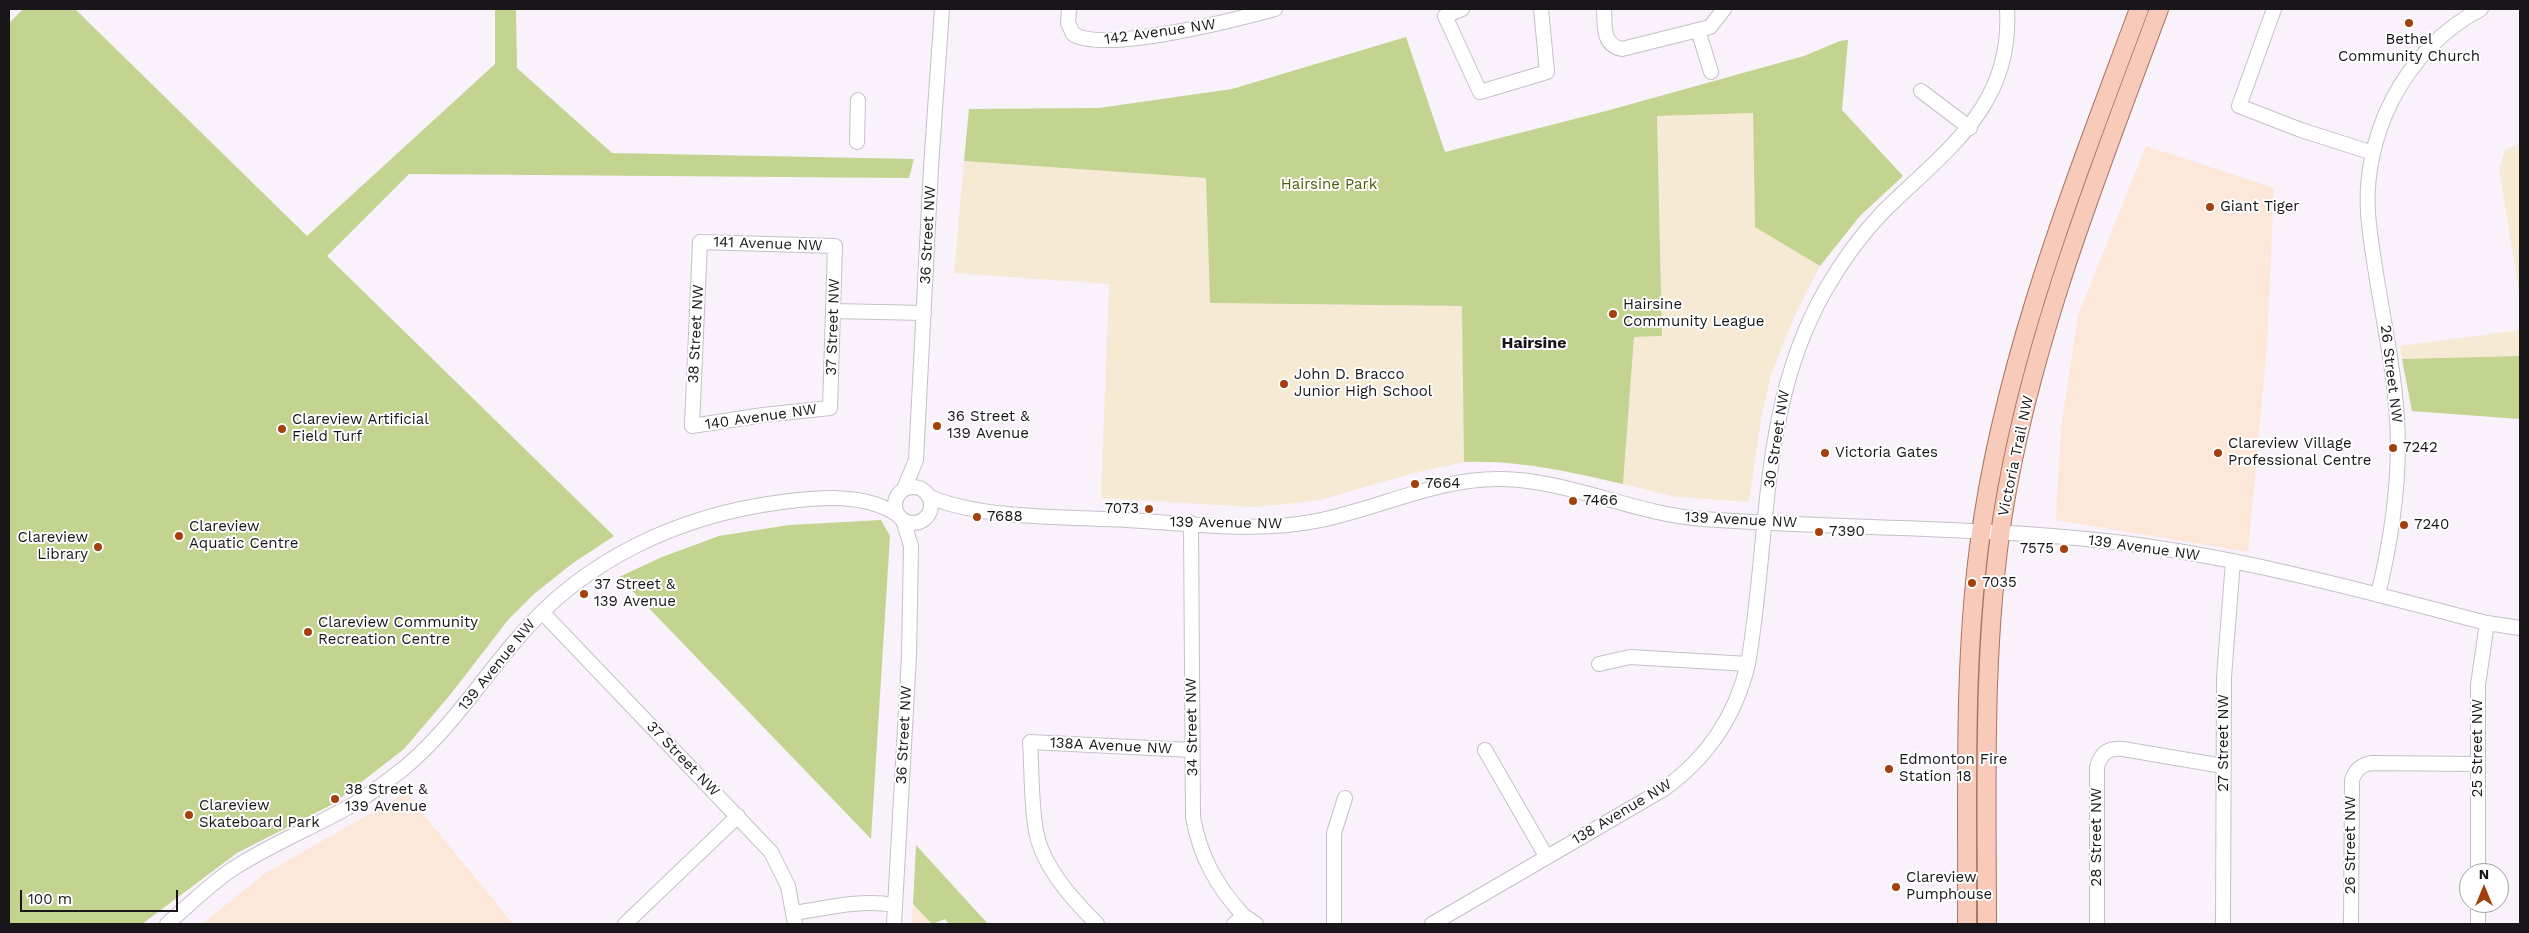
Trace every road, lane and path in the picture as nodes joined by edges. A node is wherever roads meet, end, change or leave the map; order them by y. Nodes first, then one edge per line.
1 (942, 9) edge
2 (1069, 9) edge
3 (1275, 9) edge
4 (1462, 9) edge
5 (1541, 9) edge
6 (1604, 9) edge
7 (1724, 9) edge
8 (2007, 9) edge
9 (2139, 9) edge
10 (2159, 9) edge
11 (2274, 9) edge
12 (2474, 10) edge
13 (1698, 30) junction
14 (1711, 72) dead end
15 (1921, 91) dead end
16 (858, 100) dead end
17 (1970, 128) junction
18 (856, 142) dead end
19 (2373, 153) junction
20 (700, 242) joint
21 (835, 246) joint
22 (834, 311) junction
23 (924, 313) junction
24 (830, 408) joint
25 (692, 426) joint
26 (916, 460) junction
27 (902, 491) junction
28 (928, 494) junction
29 (867, 502) junction
30 (962, 507) junction
31 (901, 518) junction
32 (923, 520) junction
33 (1766, 521) junction
34 (1192, 523) junction
35 (1982, 530) junction
36 (2001, 532) junction
37 (911, 546) junction
38 (2233, 561) junction
39 (2378, 595) junction
40 (542, 612) junction
41 (2486, 623) junction
42 (2520, 628) edge
43 (1599, 664) dead end
44 (1748, 664) junction
45 (1192, 750) junction
46 (1485, 750) dead end
47 (1694, 764) joint
48 (2478, 764) junction
49 (2223, 766) junction
50 (1345, 798) dead end
51 (738, 816) junction
52 (1546, 856) junction
53 (2478, 863) edge
54 (894, 905) junction
55 (795, 918) edge
56 (1245, 922) edge
57 (1440, 922) edge
58 (167, 924) edge
59 (625, 924) edge
60 (894, 924) edge
61 (1097, 924) edge
62 (1334, 924) edge
63 (1967, 924) edge
64 (1986, 924) edge
65 (2097, 924) edge
66 (2223, 924) edge
67 (2351, 924) edge

1 - 23 street, 36 Street NW
2 - 3 street, 142 Avenue NW
4 - 5 street
6 - 13 street
7 - 13 street
8 - 17 street, 30 Street NW
9 - 35 main road, Victoria Trail NW
10 - 36 main road, Victoria Trail NW
11 - 19 street
12 - 19 street, 26 Street NW
13 - 14 street
15 - 17 street
16 - 18 street
17 - 33 street, 30 Street NW
19 - 39 street, 26 Street NW
20 - 21 street, 141 Avenue NW
20 - 25 street, 38 Street NW
21 - 22 street, 37 Street NW
22 - 23 street
22 - 24 street, 37 Street NW
23 - 26 street, 36 Street NW
24 - 25 street, 140 Avenue NW
26 - 27 street, 36 Street NW
26 - 28 street, 36 Street NW
27 - 28 street
27 - 29 street, 139 Avenue NW
27 - 31 street
28 - 30 street, 139 Avenue NW
28 - 32 street
29 - 31 street, 139 Avenue NW
29 - 40 street, 139 Avenue NW
30 - 32 street, 139 Avenue NW
30 - 34 street, 139 Avenue NW
31 - 32 street
31 - 37 street, 36 Street NW
32 - 37 street, 36 Street NW
33 - 34 street, 139 Avenue NW
33 - 35 street, 139 Avenue NW
33 - 44 street, 30 Street NW
34 - 45 street, 34 Street NW
35 - 36 street, 139 Avenue NW
35 - 63 main road, Victoria Trail NW
36 - 38 street, 139 Avenue NW
36 - 64 main road, Victoria Trail NW
37 - 54 street, 36 Street NW
38 - 39 street, 139 Avenue NW
38 - 49 street, 27 Street NW
39 - 41 street, 139 Avenue NW
40 - 51 street, 37 Street NW
40 - 58 street, 139 Avenue NW
41 - 42 street, 139 Avenue NW
41 - 48 street, 25 Street NW
43 - 44 street
44 - 47 street, 30 Street NW
45 - 56 street, 34 Street NW
45 - 61 street, 138A Avenue NW
46 - 52 street
47 - 52 street, 138 Avenue NW
48 - 53 street, 25 Street NW
48 - 67 street, 26 Street NW
49 - 65 street, 28 Street NW
49 - 66 street, 27 Street NW
50 - 62 street
51 - 55 street, 37 Street NW
51 - 59 street
52 - 57 street, 138 Avenue NW
54 - 55 street
54 - 60 street, 36 Street NW

